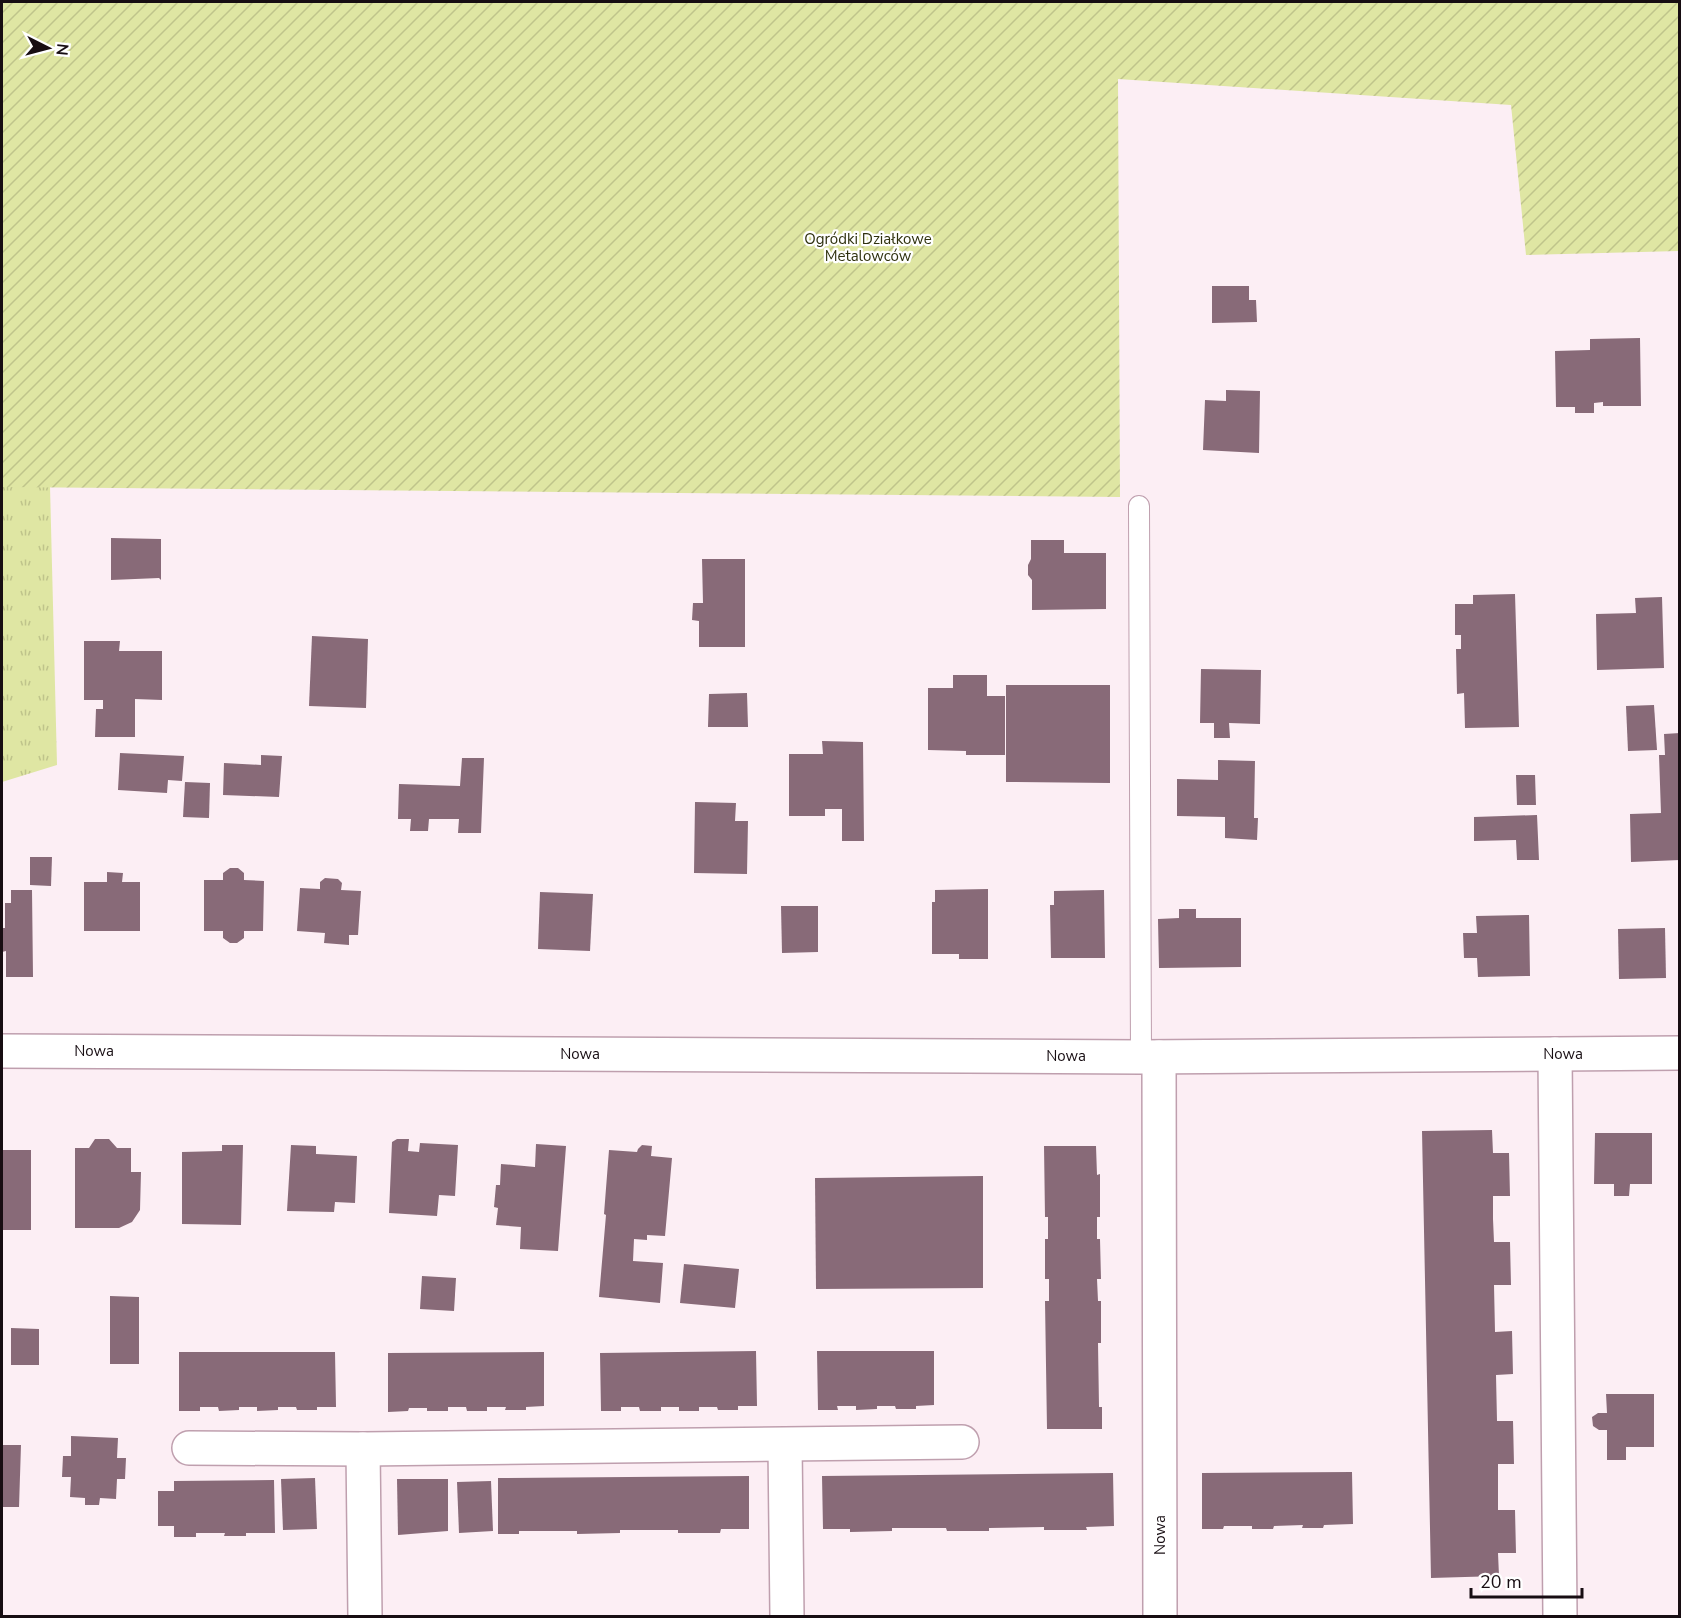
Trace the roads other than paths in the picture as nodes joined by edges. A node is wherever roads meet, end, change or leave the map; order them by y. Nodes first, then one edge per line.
1 (1139, 506) dead end
2 (2, 1051) edge
3 (1680, 1053) edge
4 (1555, 1054) junction
5 (1150, 1057) junction
6 (962, 1442) dead end
7 (785, 1444) junction
8 (189, 1448) dead end
9 (363, 1449) junction
10 (364, 1617) edge
11 (787, 1617) edge
12 (1160, 1617) edge
13 (1560, 1617) edge

1 - 5 lane
2 - 5 street, Nowa
3 - 4 street, Nowa
4 - 5 street, Nowa
4 - 13 street
5 - 12 street, Nowa
6 - 7 street
7 - 9 street
7 - 11 street
8 - 9 street
9 - 10 street

